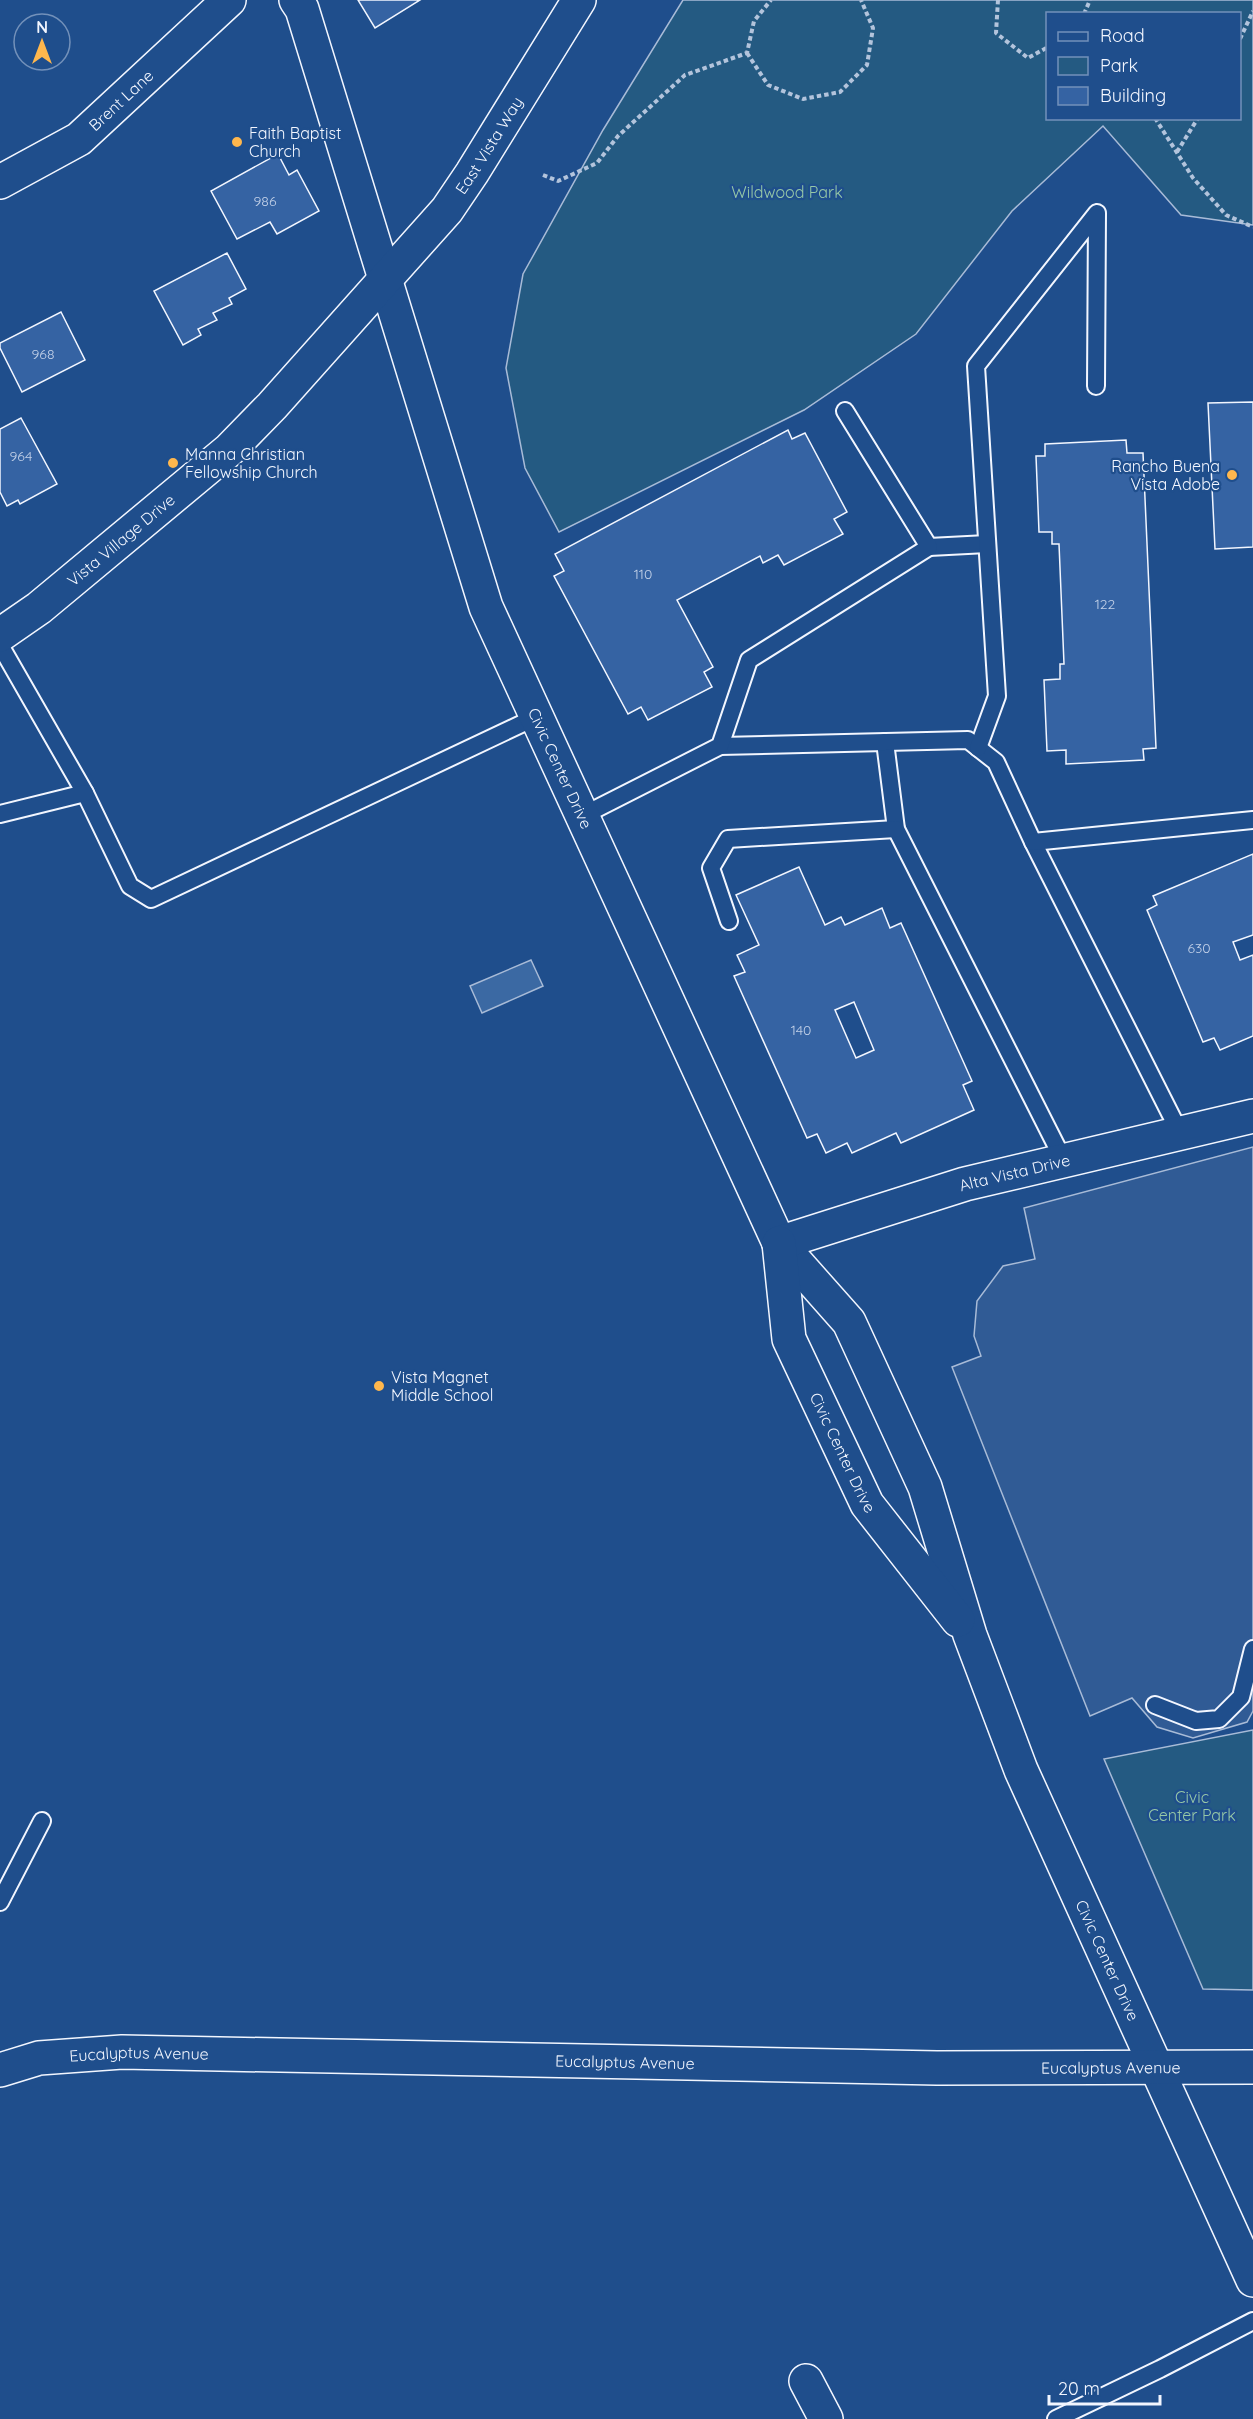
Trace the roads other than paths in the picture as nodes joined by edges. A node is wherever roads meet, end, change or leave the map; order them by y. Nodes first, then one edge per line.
1 (229, 0) edge
2 (296, 0) edge
3 (579, 0) edge
4 (0, 182) edge
5 (383, 280) junction
6 (1096, 386) dead end
7 (845, 411) dead end
8 (987, 544) junction
9 (929, 546) junction
10 (0, 635) edge
11 (0, 645) edge
12 (536, 717) junction
13 (885, 742) junction
14 (720, 746) junction
15 (978, 748) junction
16 (85, 793) junction
17 (0, 814) edge
18 (582, 816) junction
19 (1253, 820) edge
20 (896, 829) junction
21 (1034, 842) junction
22 (729, 921) dead end
23 (1253, 1116) edge
24 (1180, 1133) junction
25 (1064, 1161) junction
26 (779, 1243) junction
27 (970, 1635) junction
28 (1253, 1649) edge
29 (1155, 1705) dead end
30 (42, 1821) dead end
31 (0, 1902) edge
32 (1154, 2066) junction
33 (1253, 2067) edge
34 (0, 2070) edge
35 (1253, 2280) edge
36 (1253, 2321) edge
37 (806, 2381) dead end
38 (826, 2419) edge
39 (1056, 2419) edge

1 - 4 main road, Brent Lane
2 - 5 main road, Civic Center Drive
3 - 5 main road, East Vista Way
5 - 10 main road, Vista Village Drive
5 - 12 main road, Civic Center Drive
6 - 8 lane
7 - 9 lane
8 - 9 lane
8 - 15 lane
9 - 14 lane
11 - 16 lane
12 - 16 lane
12 - 18 main road, Civic Center Drive
13 - 14 lane
13 - 15 lane
13 - 20 lane
14 - 18 lane
15 - 21 lane
16 - 17 lane
18 - 26 main road, Civic Center Drive
19 - 21 lane
20 - 22 lane
20 - 25 lane
21 - 24 lane
23 - 24 main road, Alta Vista Drive
24 - 25 main road, Alta Vista Drive
25 - 26 main road, Alta Vista Drive
26 - 27 main road, Civic Center Drive
26 - 27 main road, Civic Center Drive
27 - 32 main road, Civic Center Drive
28 - 29 lane
30 - 31 lane
32 - 33 main road, Eucalyptus Avenue
32 - 34 main road, Eucalyptus Avenue
32 - 35 main road, Civic Center Drive
36 - 39 lane
37 - 38 main road

